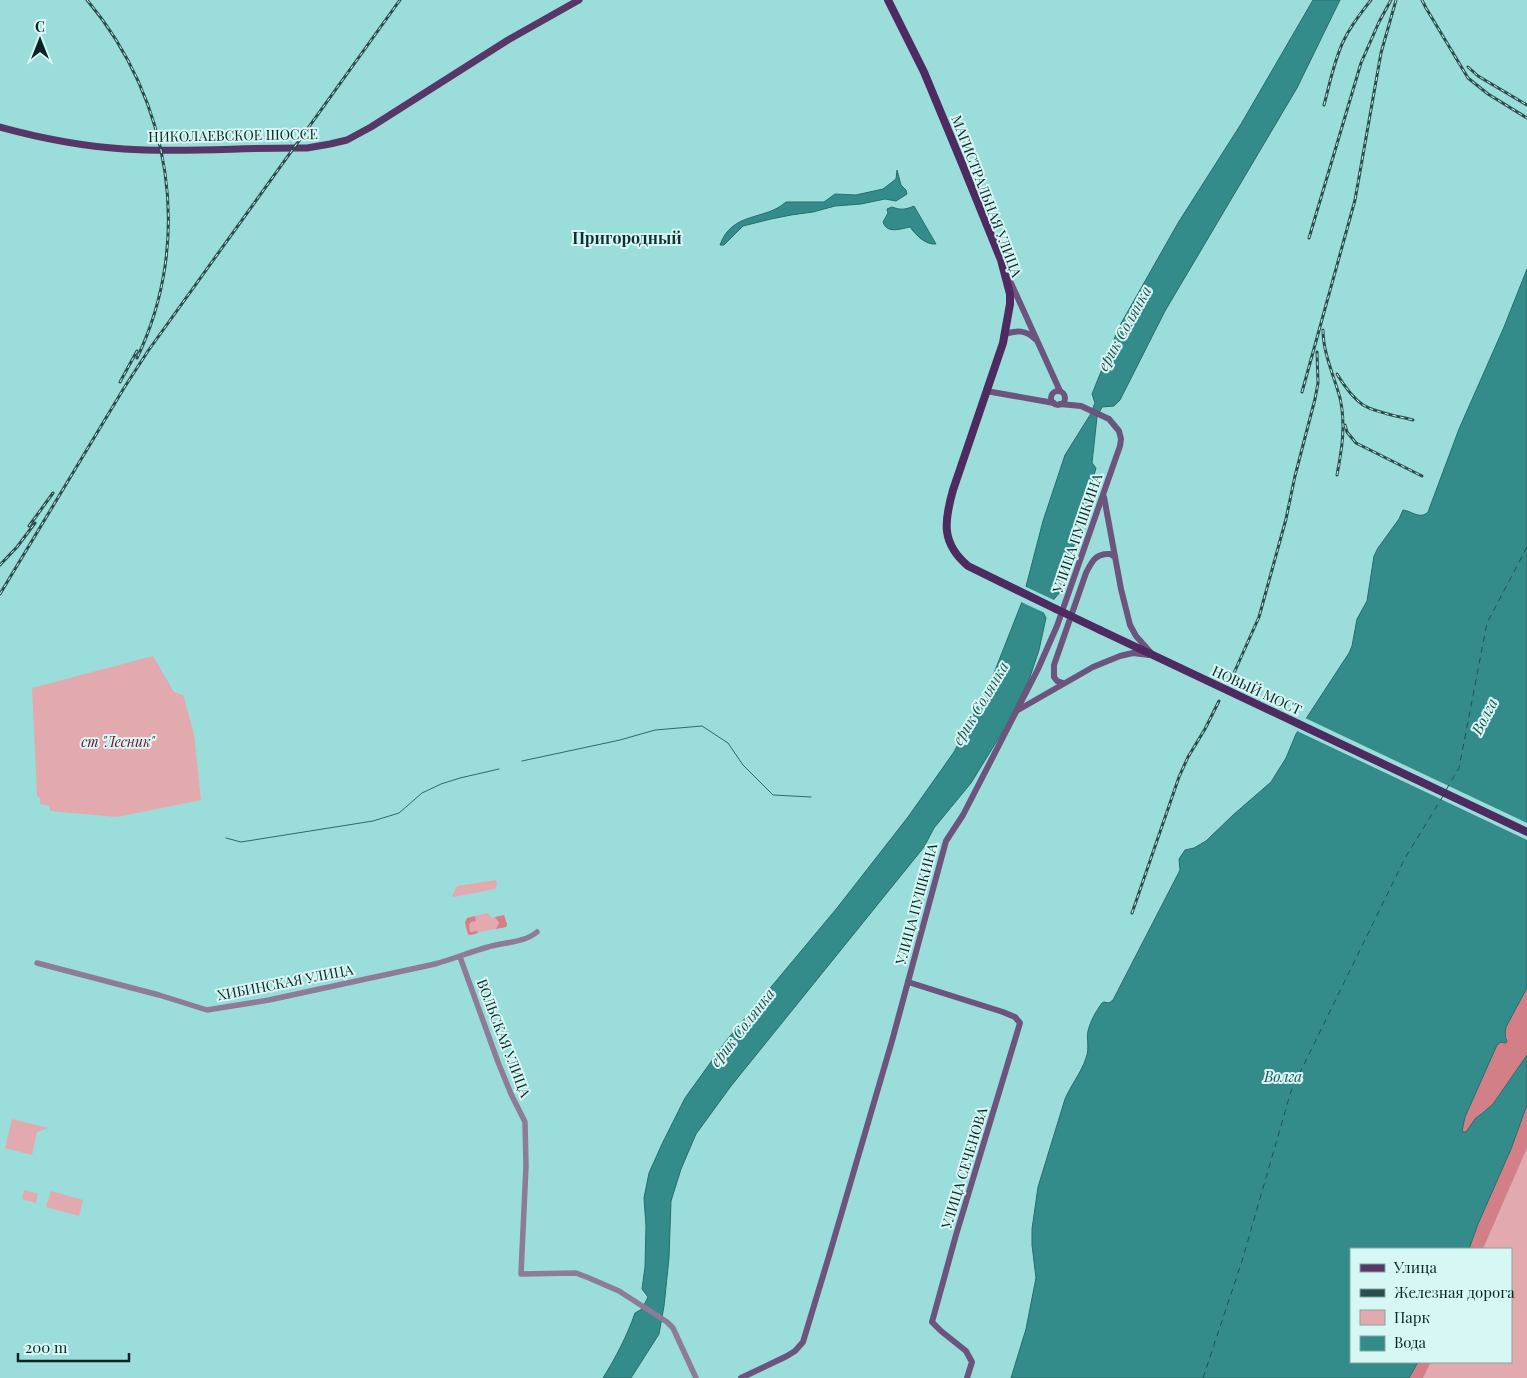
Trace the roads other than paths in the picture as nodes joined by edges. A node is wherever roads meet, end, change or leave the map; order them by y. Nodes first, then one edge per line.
1 (579, 0) edge
2 (888, 0) edge
3 (0, 127) edge
4 (1000, 260) junction
5 (1005, 334) junction
6 (1039, 347) junction
7 (986, 391) junction
8 (1062, 393) junction
9 (1057, 403) junction
10 (1081, 406) junction
11 (1104, 494) junction
12 (1115, 557) junction
13 (977, 571) joint
14 (1152, 655) junction
15 (1063, 683) junction
16 (1018, 710) junction
17 (1527, 832) edge
18 (537, 932) dead end
19 (460, 957) junction
20 (37, 963) dead end
21 (908, 982) junction
22 (696, 1378) edge
23 (741, 1378) edge
24 (967, 1378) edge

1 - 3 main road, НИКОЛАЕВСКОЕ ШОССЕ
2 - 4 highway, МАГИСТРАЛЬНАЯ УЛИЦА
4 - 5 highway, МАГИСТРАЛЬНАЯ УЛИЦА
4 - 6 main road
5 - 6 main road
5 - 7 highway, МАГИСТРАЛЬНАЯ УЛИЦА
6 - 8 main road
7 - 9 main road, УЛИЦА ПУШКИНА
7 - 13 highway, МАГИСТРАЛЬНАЯ УЛИЦА
8 - 9 main road
8 - 9 main road
8 - 10 main road
9 - 10 main road, УЛИЦА ПУШКИНА
10 - 11 main road, УЛИЦА ПУШКИНА
11 - 12 main road
11 - 16 main road, УЛИЦА ПУШКИНА
12 - 14 main road
12 - 15 main road
13 - 14 highway, НОВЫЙ МОСТ, bridge
14 - 15 main road
14 - 17 highway, НОВЫЙ МОСТ
15 - 16 main road
16 - 21 main road, УЛИЦА ПУШКИНА
18 - 19 street, ХИБИНСКАЯ УЛИЦА
19 - 20 street, ХИБИНСКАЯ УЛИЦА
19 - 22 street, ВОЛЬСКАЯ УЛИЦА
21 - 23 main road, УЛИЦА ПУШКИНА
21 - 24 main road, УЛИЦА СЕЧЕНОВА

